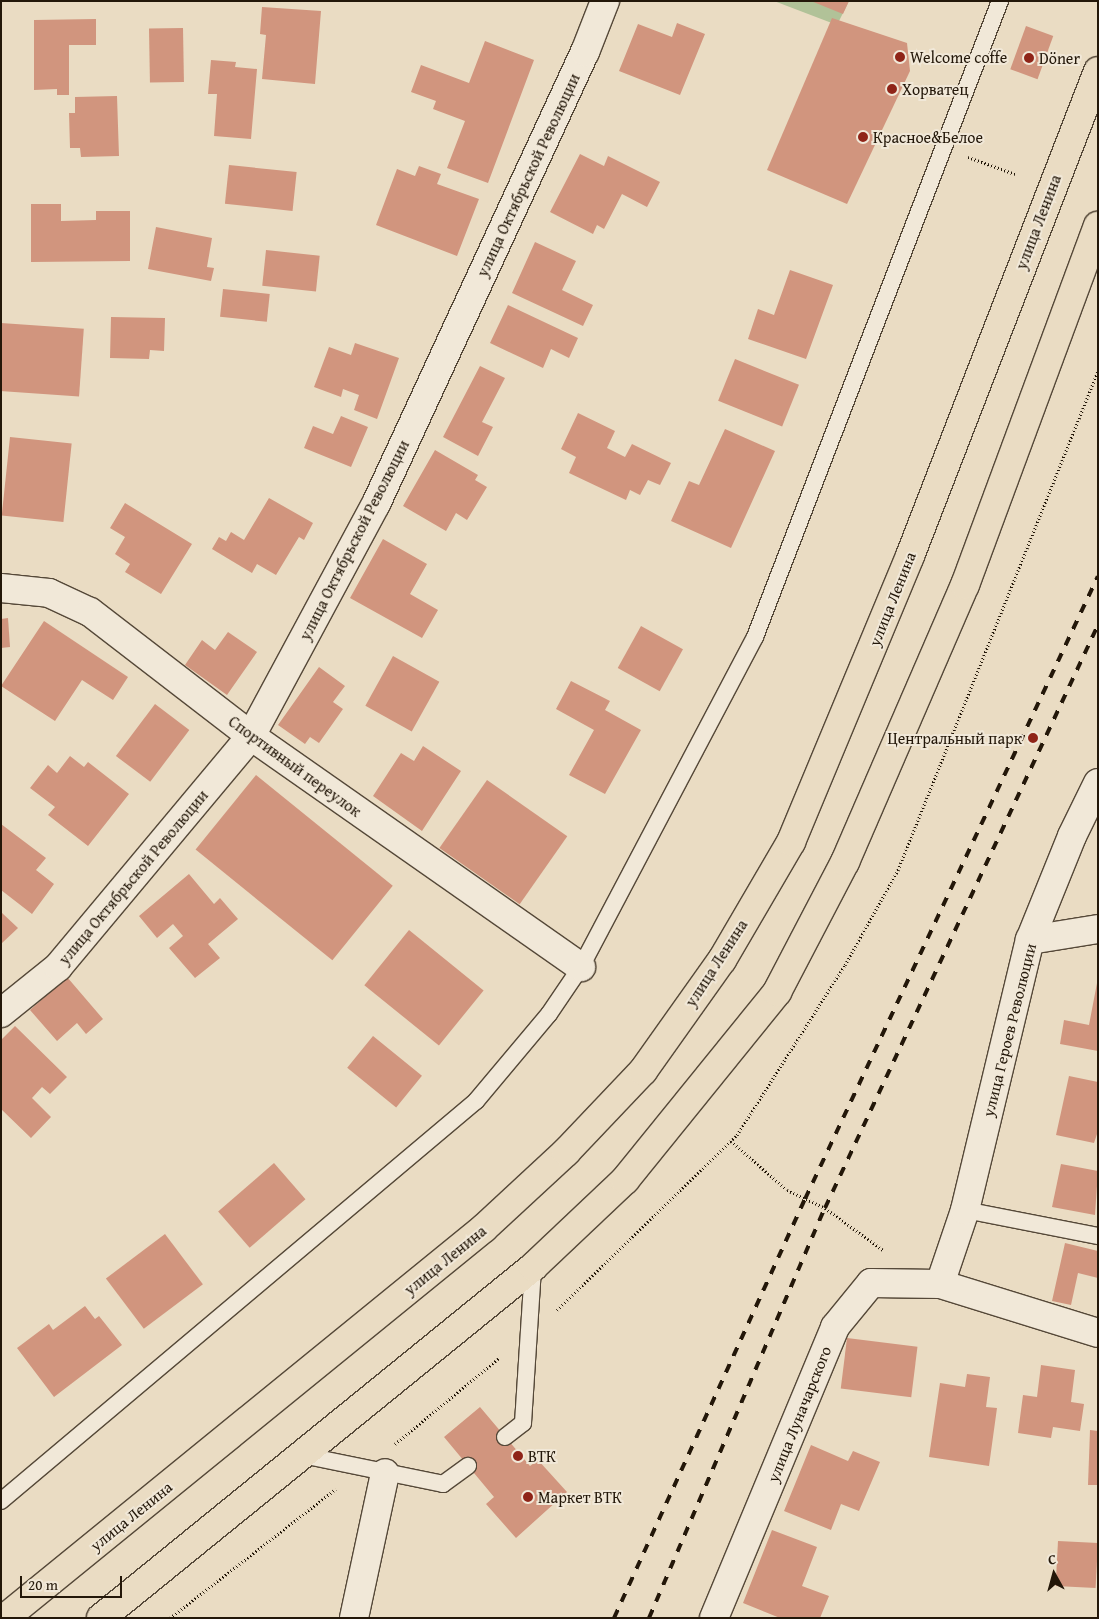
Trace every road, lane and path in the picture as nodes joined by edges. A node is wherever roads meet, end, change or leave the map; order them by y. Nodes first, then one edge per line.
1 (605, 1) edge
2 (1000, 1) edge
3 (1098, 71) edge
4 (945, 148) junction
5 (1015, 174) dead end
6 (1098, 226) edge
7 (1098, 371) edge
8 (1, 588) edge
9 (251, 736) junction
10 (1098, 783) edge
11 (1098, 928) edge
12 (1030, 940) junction
13 (581, 967) junction
14 (1, 1012) edge
15 (731, 1141) junction
16 (966, 1210) junction
17 (1098, 1236) edge
18 (890, 1254) dead end
19 (533, 1267) junction
20 (940, 1284) junction
21 (572, 1298) dead end
22 (1098, 1333) edge
23 (505, 1437) dead end
24 (302, 1455) junction
25 (468, 1466) dead end
26 (384, 1473) junction
27 (1, 1501) edge
28 (5, 1618) edge
29 (101, 1618) edge
30 (354, 1618) edge
31 (714, 1618) edge

1 - 9 street, улица Октябрьской Революции
2 - 4 lane
3 - 28 main road, улица Ленина
4 - 5 path
4 - 13 lane
6 - 19 main road
7 - 15 path
8 - 9 street, Спортивный переулок
9 - 13 street, Спортивный переулок
9 - 14 street, улица Октябрьской Революции
10 - 12 street, улица Героев Революции
11 - 12 street
12 - 16 street, улица Героев Революции
13 - 27 lane
15 - 18 path
15 - 21 path
16 - 17 lane
16 - 20 street, улица Героев Революции
19 - 23 lane
19 - 24 main road
20 - 22 street
20 - 31 street, улица Луначарского
24 - 26 lane
24 - 29 main road
25 - 26 lane
26 - 30 street

